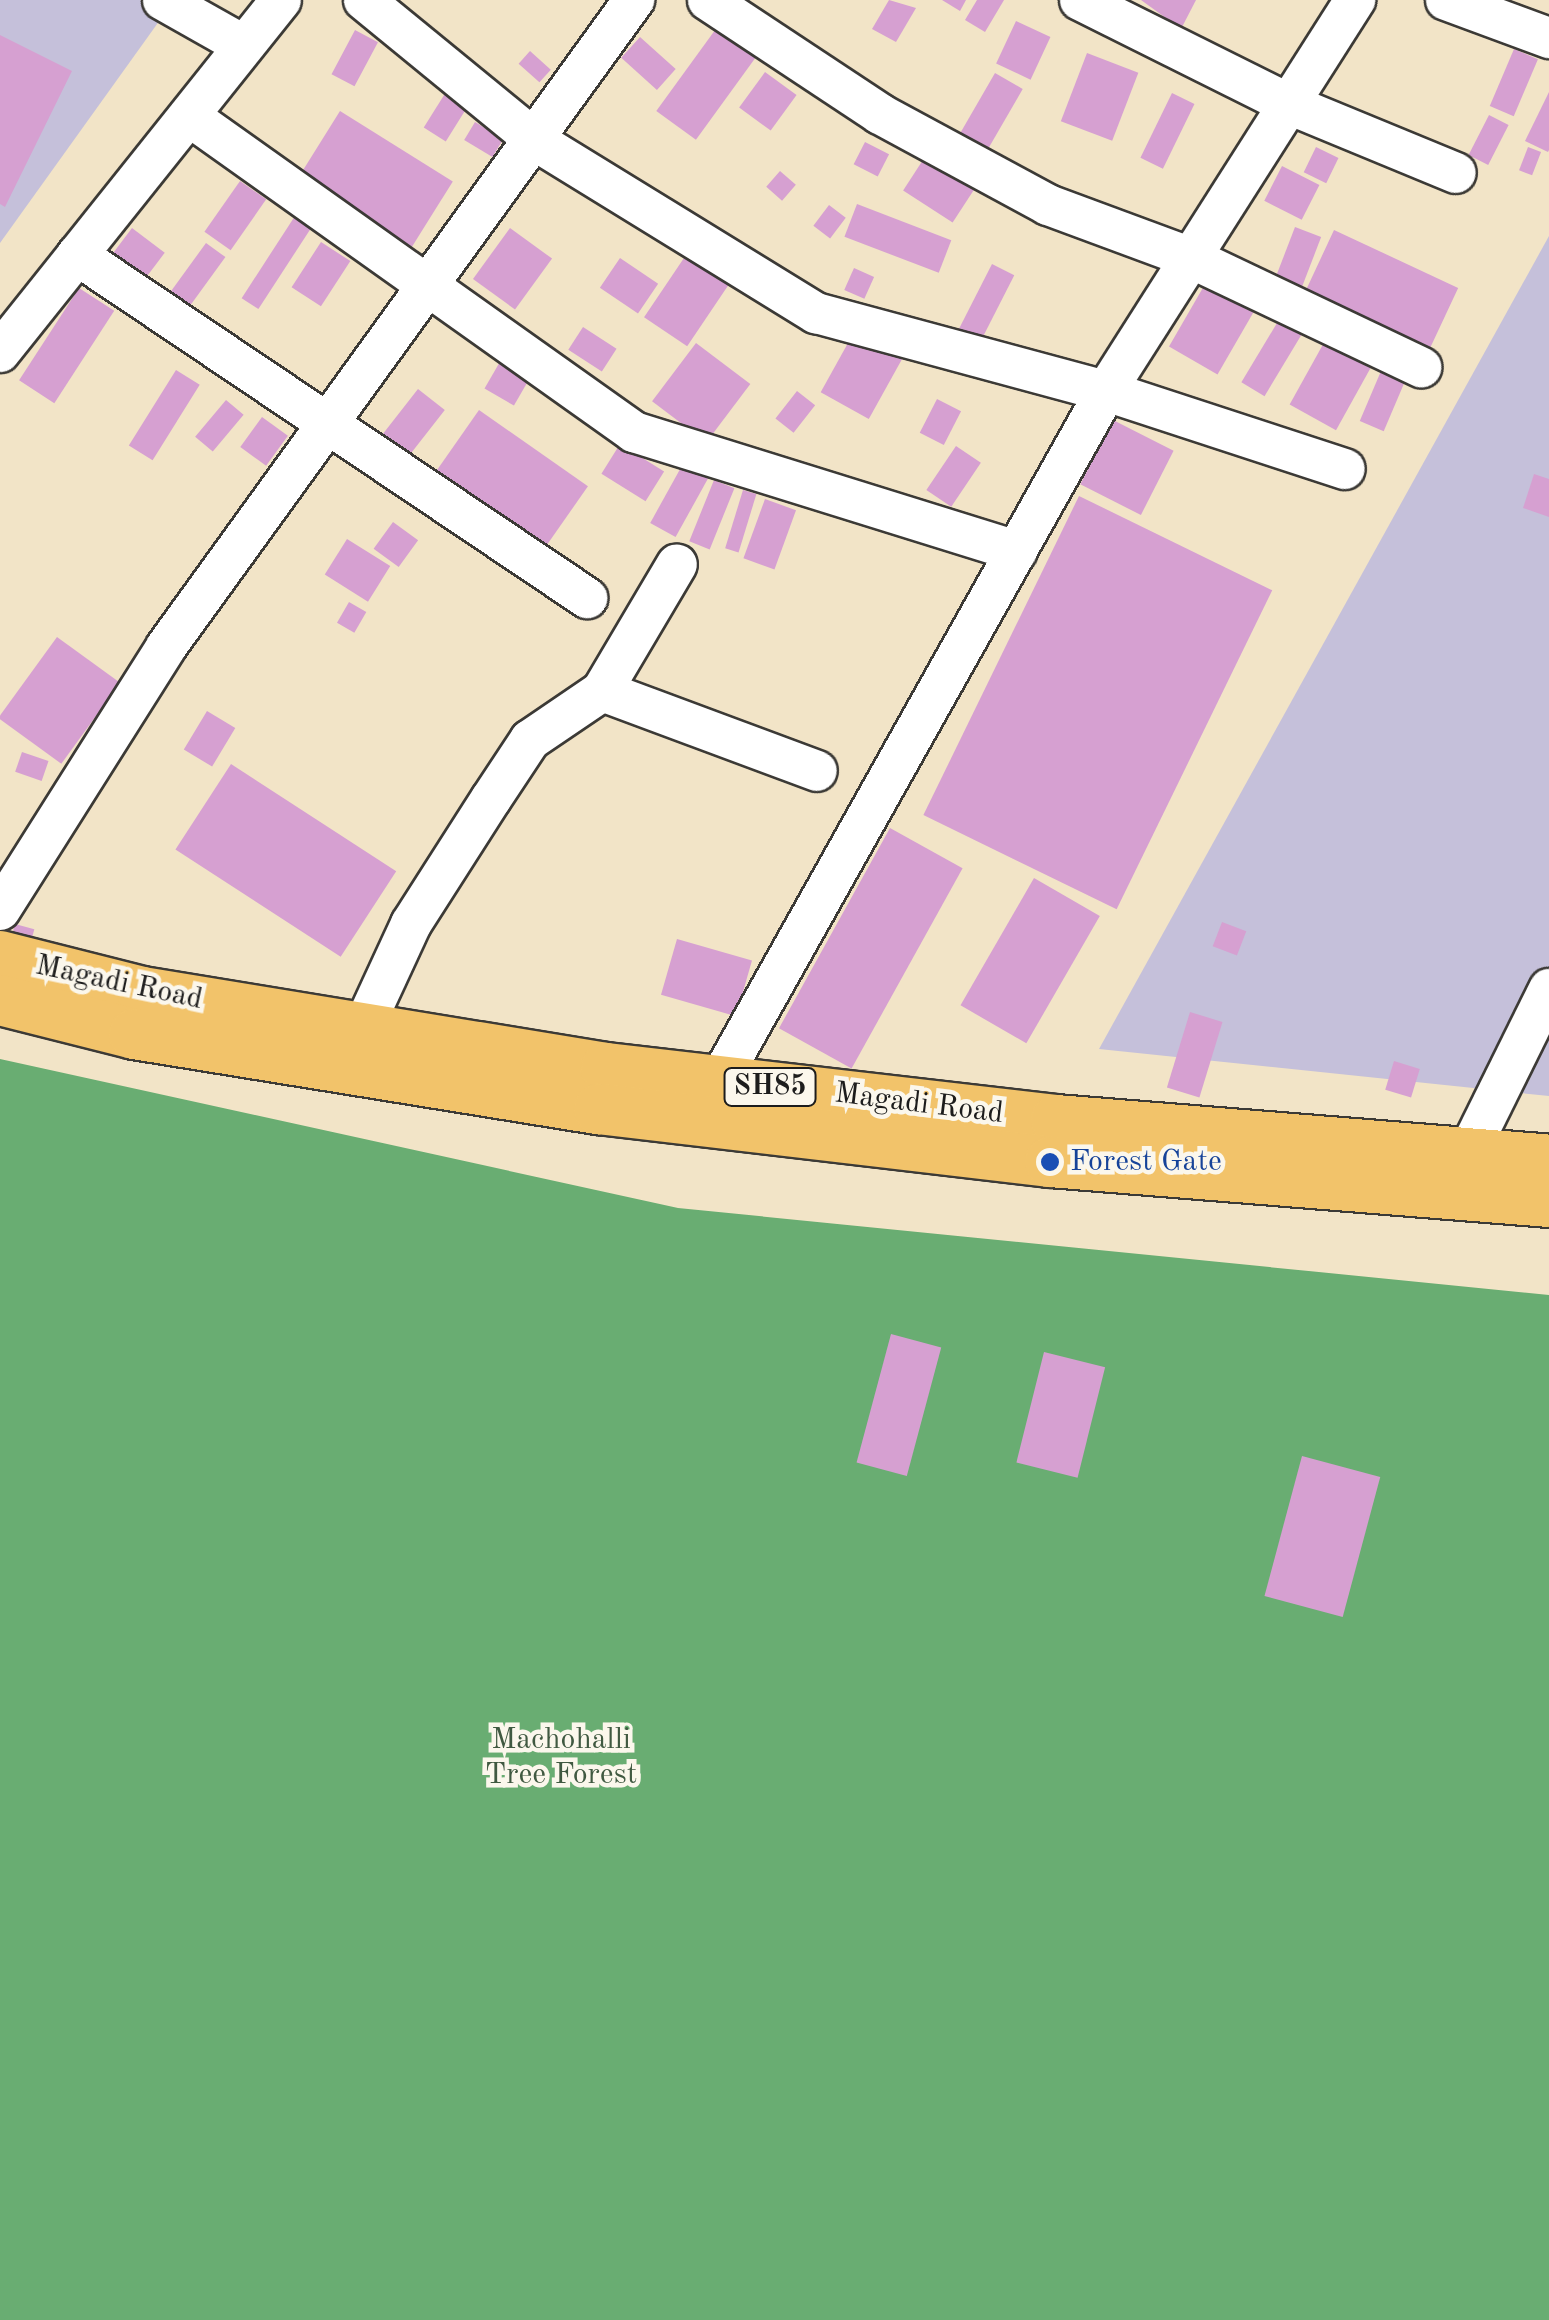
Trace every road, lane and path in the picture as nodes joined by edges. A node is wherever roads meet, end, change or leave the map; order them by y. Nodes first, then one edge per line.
1 (163, 0) edge
2 (281, 0) edge
3 (364, 0) edge
4 (634, 0) edge
5 (708, 0) edge
6 (1080, 0) edge
7 (1355, 0) edge
8 (1446, 0) edge
9 (1549, 38) edge
10 (244, 45) junction
11 (1291, 106) junction
12 (189, 116) junction
13 (536, 141) junction
14 (1456, 173) dead end
15 (77, 255) junction
16 (1191, 258) junction
17 (436, 284) junction
18 (0, 352) edge
19 (1421, 367) dead end
20 (1106, 390) junction
21 (331, 428) junction
22 (1345, 469) dead end
23 (1018, 551) junction
24 (676, 564) dead end
25 (587, 598) dead end
26 (602, 691) junction
27 (817, 771) dead end
28 (0, 910) edge
29 (0, 956) edge
30 (1549, 990) edge
31 (0, 1000) edge
32 (363, 1028) junction
33 (719, 1081) junction
34 (1468, 1153) junction
35 (1549, 1160) edge
36 (1549, 1202) edge

1 - 10 street
2 - 10 street
3 - 13 street
4 - 13 street
5 - 16 street
6 - 11 street
7 - 11 street
8 - 9 street
10 - 12 street
11 - 14 street
11 - 16 street
12 - 15 street
12 - 17 street
13 - 17 street
13 - 20 street
15 - 18 street
15 - 21 street
16 - 19 street
16 - 20 street
17 - 21 street
17 - 23 street
20 - 22 street
20 - 23 street
21 - 25 street
21 - 28 street
23 - 33 street
24 - 26 street
26 - 27 street
26 - 32 street
29 - 32 main road, Magadi Road / SH85
30 - 34 street
31 - 36 main road, Magadi Road / SH85
32 - 33 main road, Magadi Road / SH85
33 - 34 main road, Magadi Road / SH85
34 - 35 main road, Magadi Road / SH85

